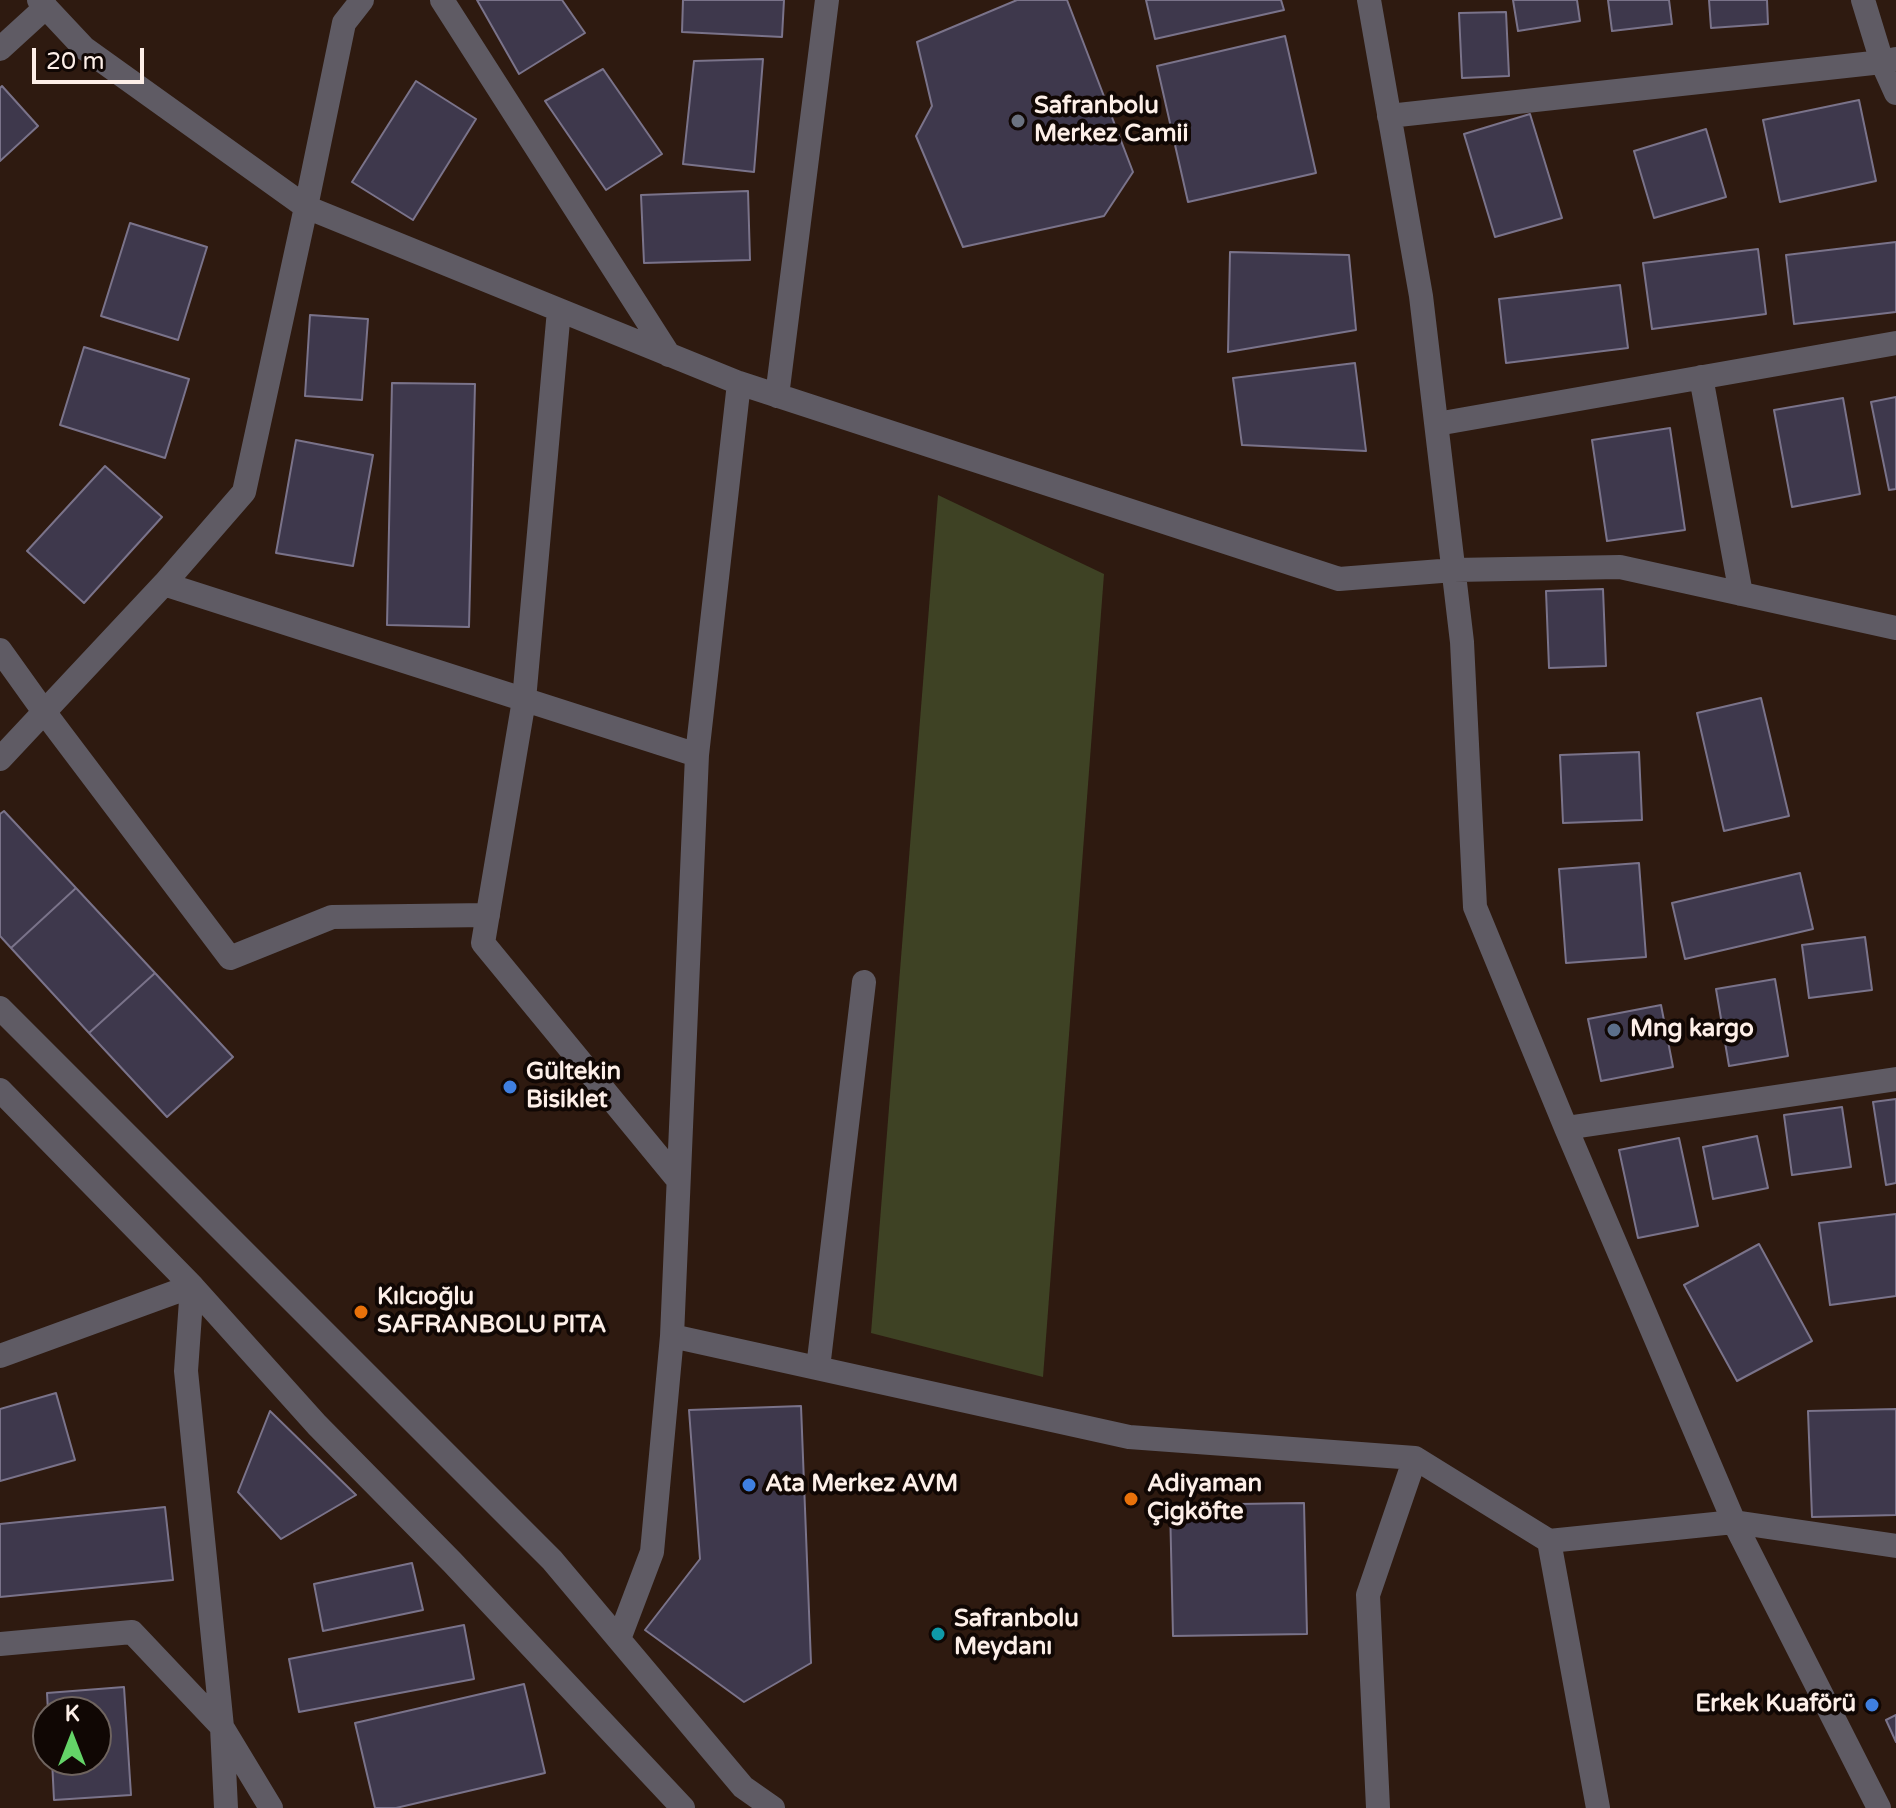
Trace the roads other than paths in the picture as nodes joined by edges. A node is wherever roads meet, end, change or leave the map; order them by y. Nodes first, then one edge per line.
1 (362, 0) edge
2 (442, 0) edge
3 (827, 0) edge
4 (1369, 0) edge
5 (1863, 0) edge
6 (42, 4) edge
7 (0, 49) edge
8 (1889, 61) edge
9 (1896, 93) edge
10 (1389, 116) junction
11 (306, 207) junction
12 (559, 310) junction
13 (1896, 343) edge
14 (669, 355) junction
15 (1701, 377) junction
16 (739, 383) junction
17 (777, 396) junction
18 (1437, 424) junction
19 (1454, 570) junction
20 (164, 584) junction
21 (1741, 594) junction
22 (1896, 628) edge
23 (0, 650) edge
24 (524, 700) junction
25 (45, 713) junction
26 (697, 755) junction
27 (0, 759) edge
28 (488, 915) junction
29 (864, 982) dead end
30 (0, 1008) edge
31 (1896, 1079) edge
32 (0, 1090) edge
33 (1566, 1128) junction
34 (678, 1180) junction
35 (192, 1286) junction
36 (672, 1336) junction
37 (0, 1356) edge
38 (818, 1368) junction
39 (1415, 1458) junction
40 (1734, 1522) junction
41 (1549, 1541) junction
42 (1896, 1546) edge
43 (619, 1639) junction
44 (0, 1644) edge
45 (222, 1727) junction
46 (226, 1808) edge
47 (271, 1808) edge
48 (683, 1808) edge
49 (773, 1808) edge
50 (1378, 1808) edge
51 (1598, 1808) edge
52 (1879, 1808) edge

1 - 11 street
2 - 14 street
3 - 17 street
4 - 10 street
5 - 8 street
6 - 7 street
6 - 11 street
8 - 9 street
8 - 10 street
10 - 18 street
11 - 12 street
11 - 20 street
12 - 14 street
12 - 24 street
13 - 15 street
14 - 16 street
15 - 18 street
15 - 21 street
16 - 17 street
16 - 26 street
17 - 19 street
18 - 19 street
19 - 21 street
19 - 33 street
20 - 24 street
20 - 25 street
21 - 22 street
23 - 25 street
24 - 26 street
24 - 28 street
25 - 27 street
25 - 28 street
26 - 34 street
28 - 34 street
29 - 38 street
30 - 43 street
31 - 33 street
32 - 35 street
33 - 40 street
34 - 36 street
35 - 37 street
35 - 45 street
35 - 48 street
36 - 38 street
36 - 43 street
38 - 39 street
39 - 41 street
39 - 50 street
40 - 41 street
40 - 42 street
40 - 52 street
41 - 51 street
43 - 49 street
44 - 45 street
45 - 46 street
45 - 47 street

